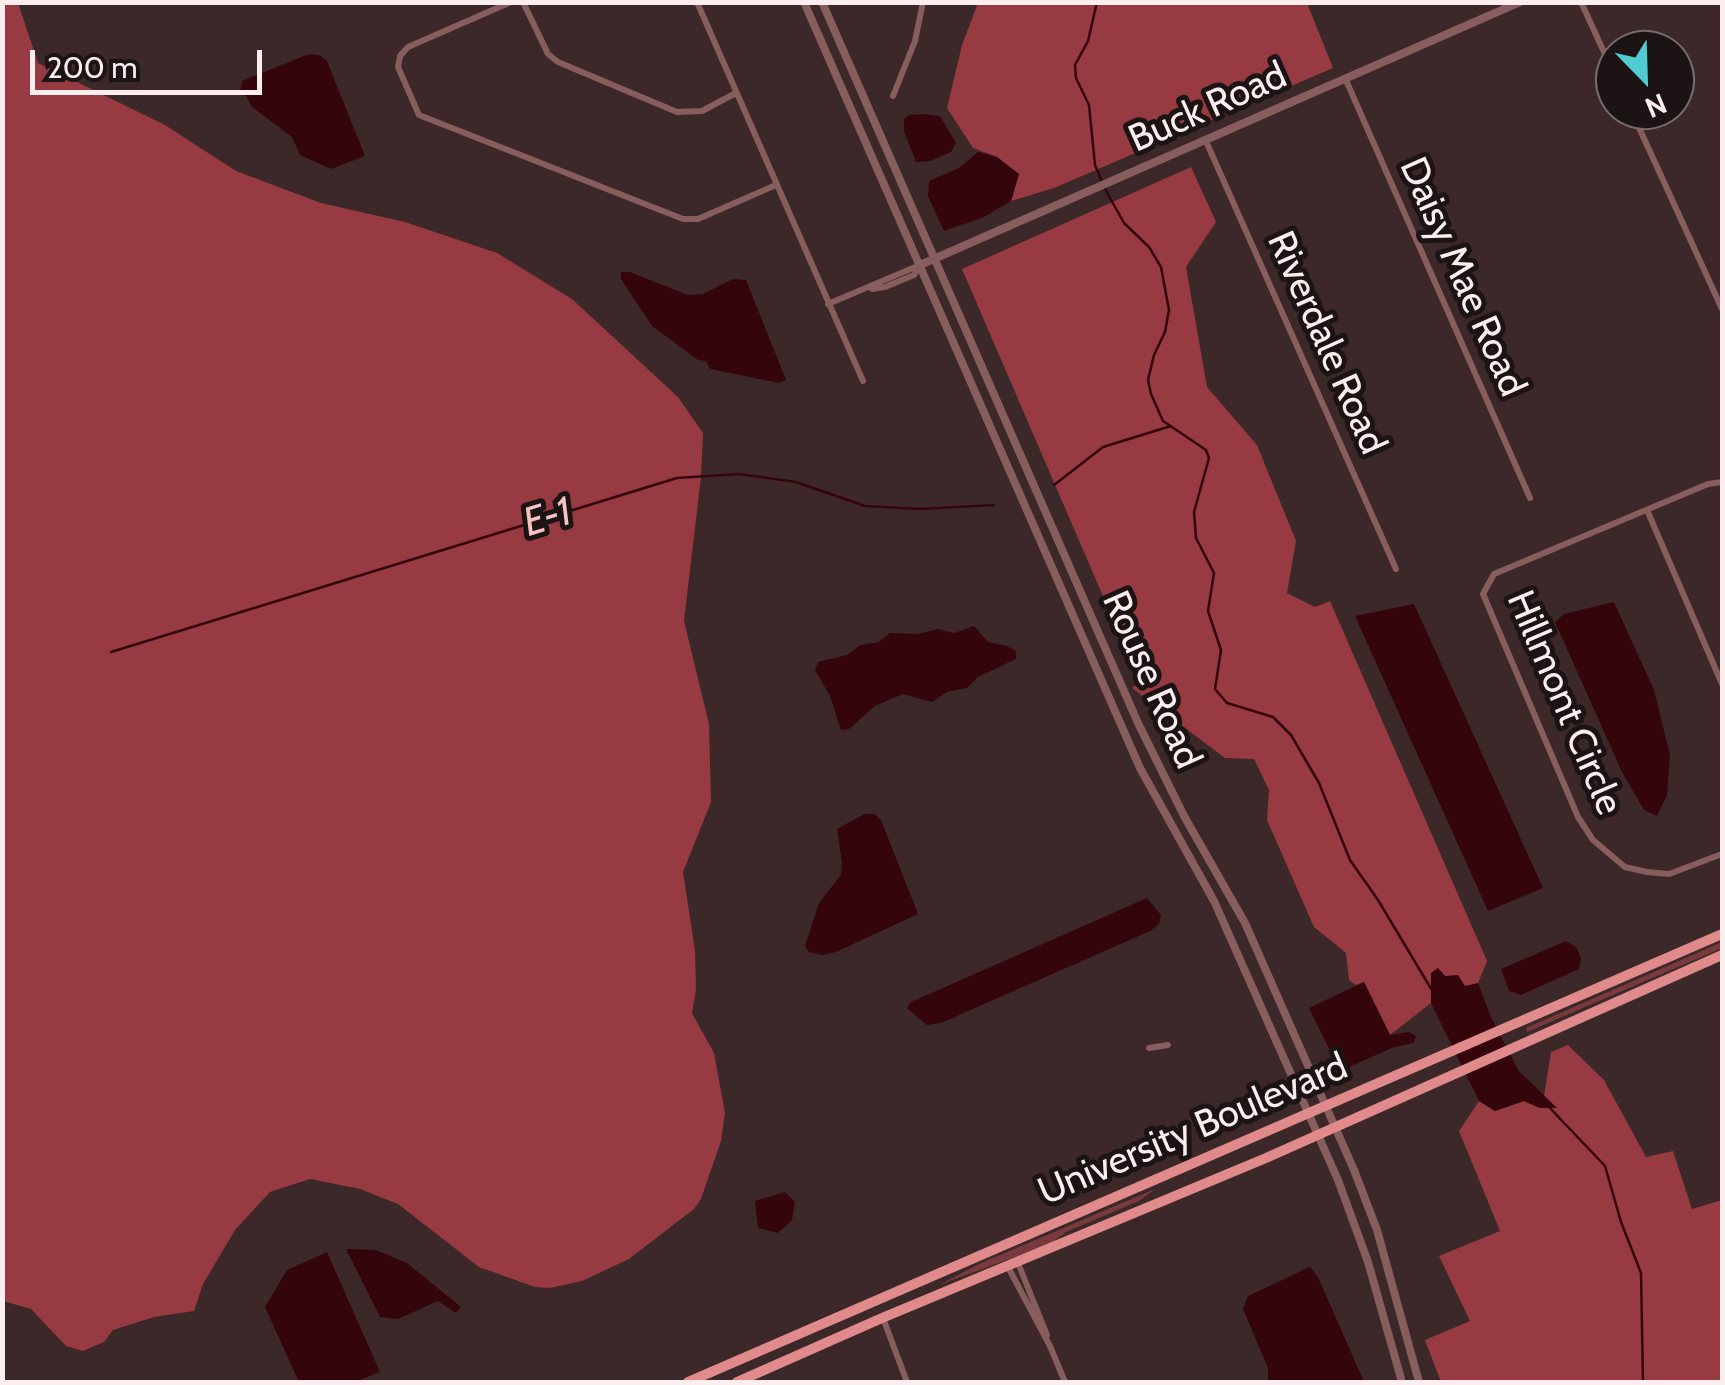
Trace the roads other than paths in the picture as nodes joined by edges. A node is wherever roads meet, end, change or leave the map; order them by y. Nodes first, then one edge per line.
1 (511, 2) edge
2 (524, 2) edge
3 (697, 2) edge
4 (804, 2) edge
5 (822, 2) edge
6 (923, 2) edge
7 (1520, 2) edge
8 (1581, 2) edge
9 (1595, 32) edge
10 (1345, 78) junction
11 (736, 93) junction
12 (893, 96) dead end
13 (1640, 130) edge
14 (1206, 139) junction
15 (776, 185) junction
16 (935, 259) junction
17 (920, 266) junction
18 (828, 304) junction
19 (1722, 309) edge
20 (863, 381) dead end
21 (1722, 482) edge
22 (1530, 498) dead end
23 (1647, 510) junction
24 (1396, 569) dead end
25 (1722, 684) edge
26 (1156, 762) junction
27 (1140, 768) junction
28 (1722, 854) edge
29 (1722, 934) edge
30 (1722, 955) edge
31 (1168, 1045) dead end
32 (1149, 1048) dead end
33 (1326, 1106) junction
34 (1309, 1114) junction
35 (1336, 1128) junction
36 (1318, 1136) junction
37 (1013, 1265) junction
38 (922, 1280) junction
39 (878, 1299) junction
40 (882, 1318) junction
41 (842, 1336) junction
42 (690, 1382) edge
43 (737, 1382) edge
44 (908, 1382) edge
45 (1065, 1382) edge
46 (1402, 1382) edge
47 (1419, 1382) edge

1 - 15 street
2 - 11 street
3 - 11 street
4 - 17 street, Rouse Road
5 - 16 street, Rouse Road
6 - 12 street
7 - 10 street, Buck Road
8 - 9 street
10 - 14 street, Buck Road
10 - 22 street, Daisy Mae Road
11 - 15 street
13 - 19 street
14 - 16 street, Buck Road
14 - 24 street, Riverdale Road
15 - 18 street
16 - 17 street, Buck Road
16 - 26 street, Rouse Road
17 - 18 street, Buck Road
17 - 27 street, Rouse Road
18 - 20 street
21 - 23 street, Hillmont Circle
23 - 25 street
23 - 28 street, Hillmont Circle
26 - 27 street
26 - 33 street, Rouse Road
27 - 34 street, Rouse Road
29 - 33 main road, University Boulevard
30 - 35 main road, University Boulevard
31 - 32 street
33 - 34 main road, University Boulevard
33 - 35 street, Rouse Road
34 - 36 street, Rouse Road
34 - 38 main road, University Boulevard
35 - 36 main road, University Boulevard
35 - 47 street, Rouse Road
36 - 37 main road, University Boulevard
36 - 46 street, Rouse Road
37 - 40 main road, University Boulevard
37 - 45 street
38 - 39 main road, University Boulevard
38 - 40 main road
39 - 41 main road
39 - 42 main road, University Boulevard
40 - 41 main road, University Boulevard
40 - 44 street
41 - 43 main road, University Boulevard

